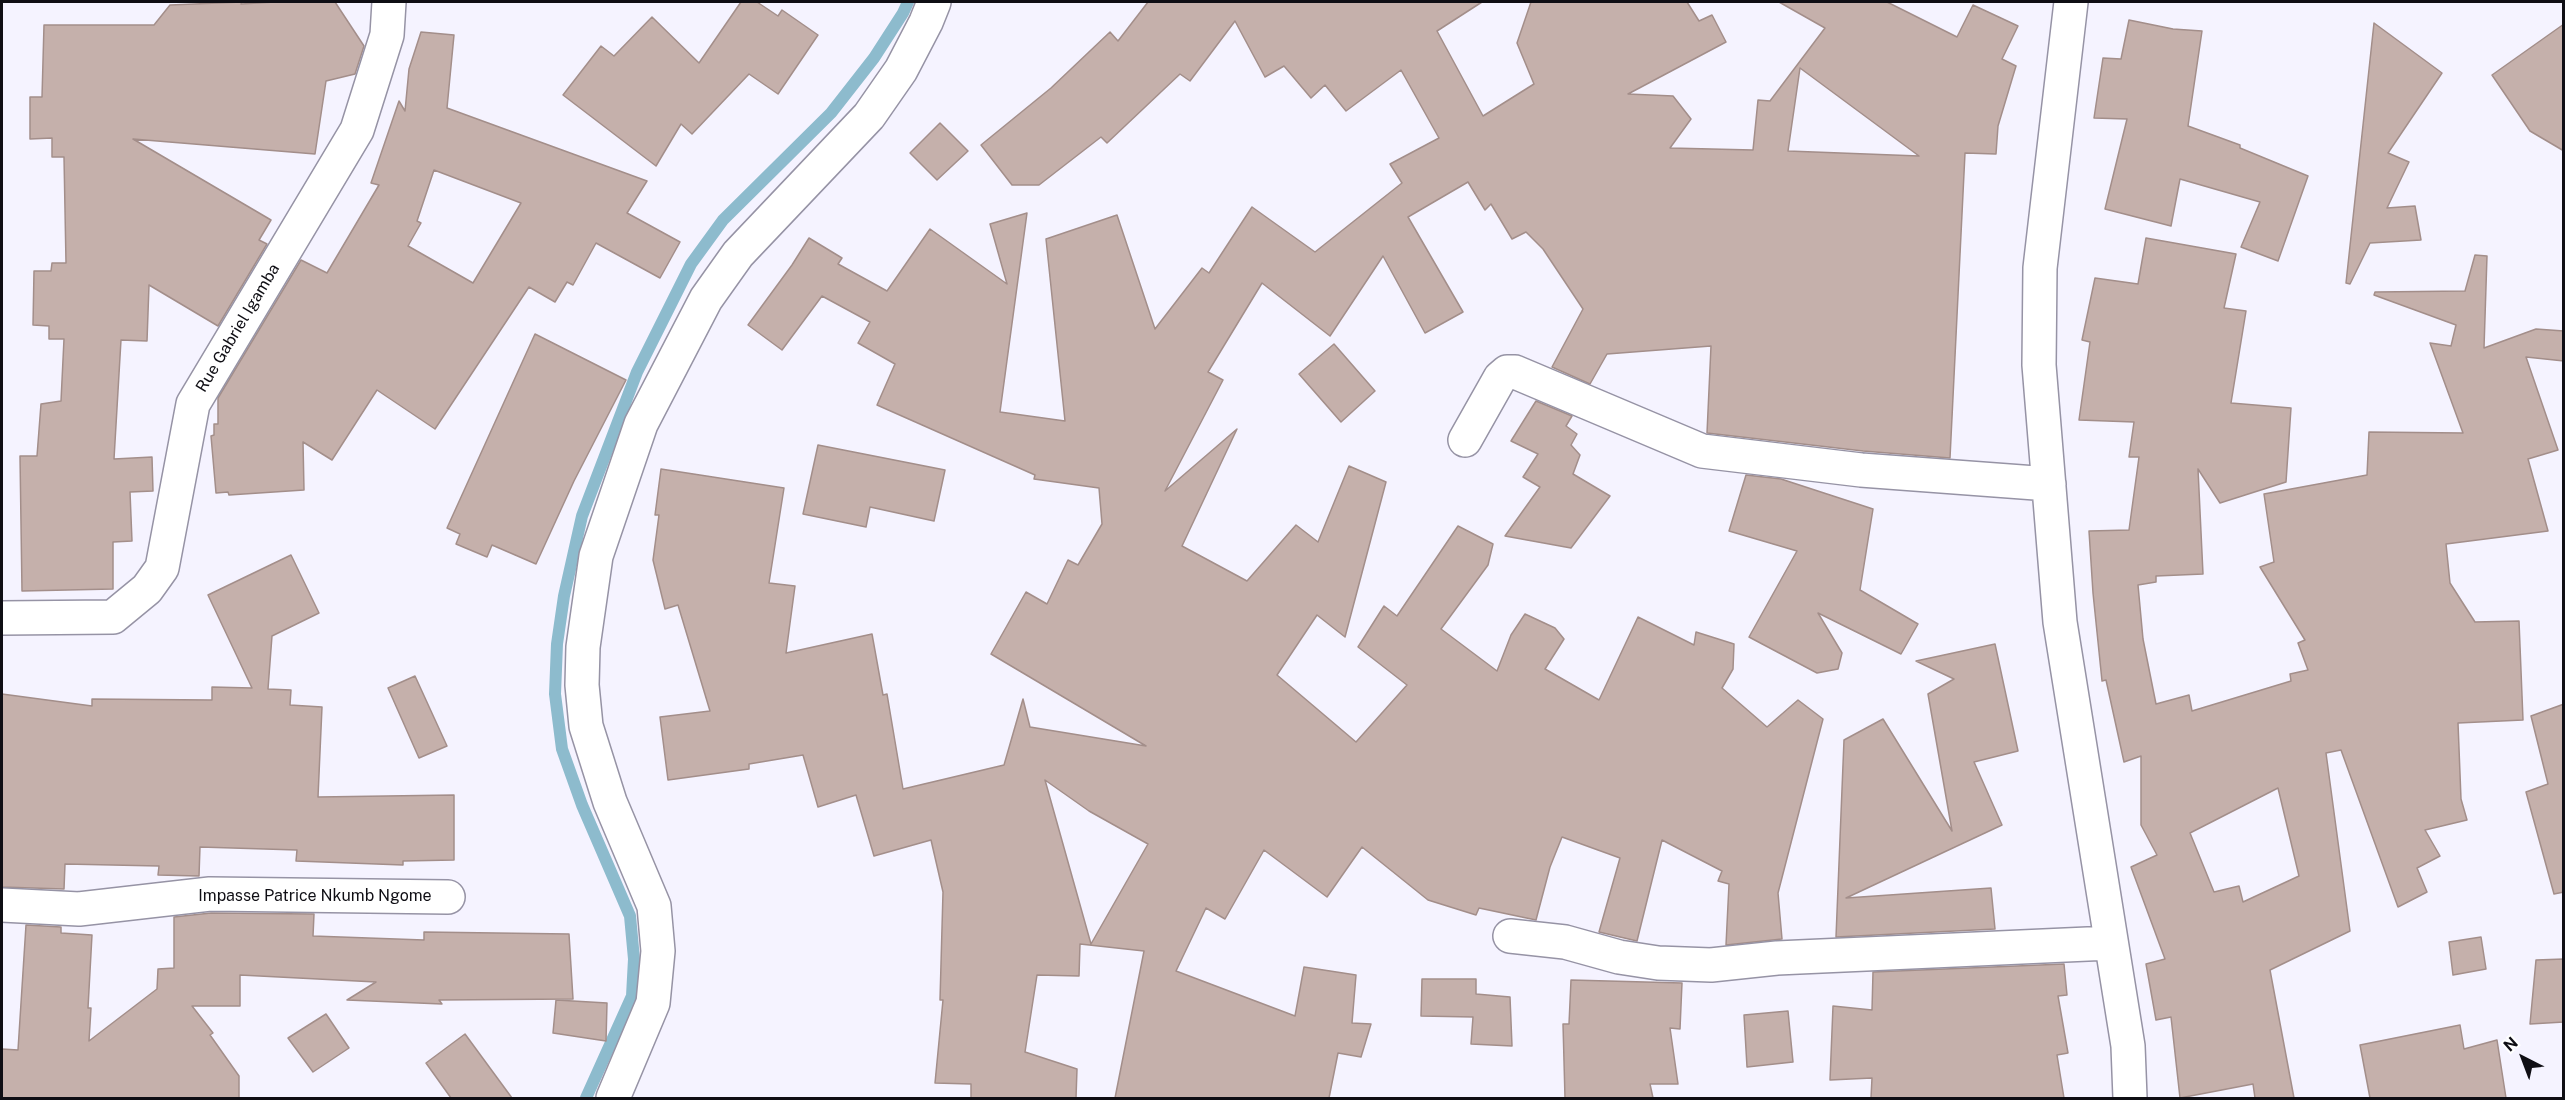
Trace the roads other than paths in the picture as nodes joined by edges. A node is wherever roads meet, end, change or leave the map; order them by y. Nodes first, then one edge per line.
1 (389, 2) edge
2 (933, 2) edge
3 (2072, 2) edge
4 (1465, 440) dead end
5 (2049, 484) junction
6 (2, 618) edge
7 (448, 897) dead end
8 (2, 905) edge
9 (1510, 936) dead end
10 (2110, 943) junction
11 (613, 1098) edge
12 (2130, 1098) edge

1 - 6 street, Rue Gabriel Igamba
2 - 11 street
3 - 5 street
4 - 5 street
5 - 10 street
7 - 8 street, Impasse Patrice Nkumb Ngome
9 - 10 street
10 - 12 street

